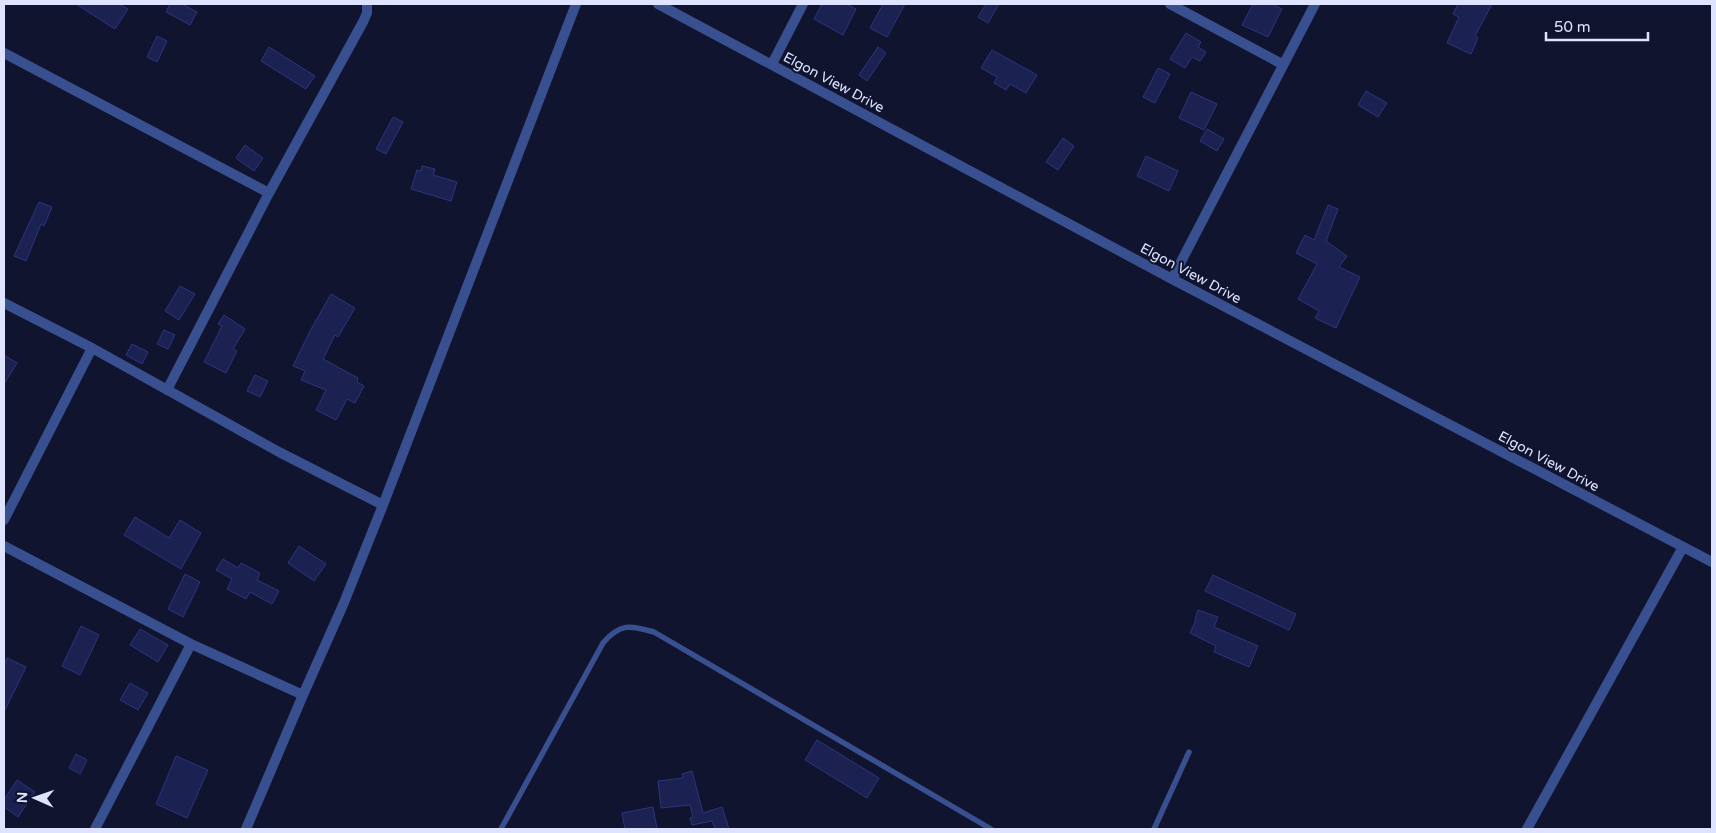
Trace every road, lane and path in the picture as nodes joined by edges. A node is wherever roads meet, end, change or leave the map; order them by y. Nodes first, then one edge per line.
1 (366, 4) edge
2 (576, 4) edge
3 (658, 4) edge
4 (803, 4) edge
5 (1170, 4) edge
6 (1315, 4) edge
7 (4, 53) edge
8 (772, 64) junction
9 (1282, 64) junction
10 (269, 193) junction
11 (1172, 279) junction
12 (4, 303) edge
13 (92, 348) junction
14 (167, 390) junction
15 (383, 505) junction
16 (4, 520) edge
17 (4, 546) edge
18 (1683, 547) junction
19 (1712, 562) edge
20 (191, 644) junction
21 (303, 695) junction
22 (1188, 752) dead end
23 (95, 829) edge
24 (246, 829) edge
25 (501, 829) edge
26 (991, 829) edge
27 (1154, 829) edge
28 (1527, 829) edge

1 - 10 street
2 - 15 street
3 - 8 street, Elgon View Drive
4 - 8 street
5 - 9 street
6 - 9 street
7 - 10 street
8 - 11 street, Elgon View Drive
9 - 11 street
10 - 14 street
11 - 18 street, Elgon View Drive
12 - 13 street
13 - 14 street
13 - 16 street
14 - 15 street
15 - 21 street
17 - 20 street
18 - 19 street, Elgon View Drive
18 - 28 street
20 - 21 street
20 - 23 street
21 - 24 street
22 - 27 lane
25 - 26 lane

